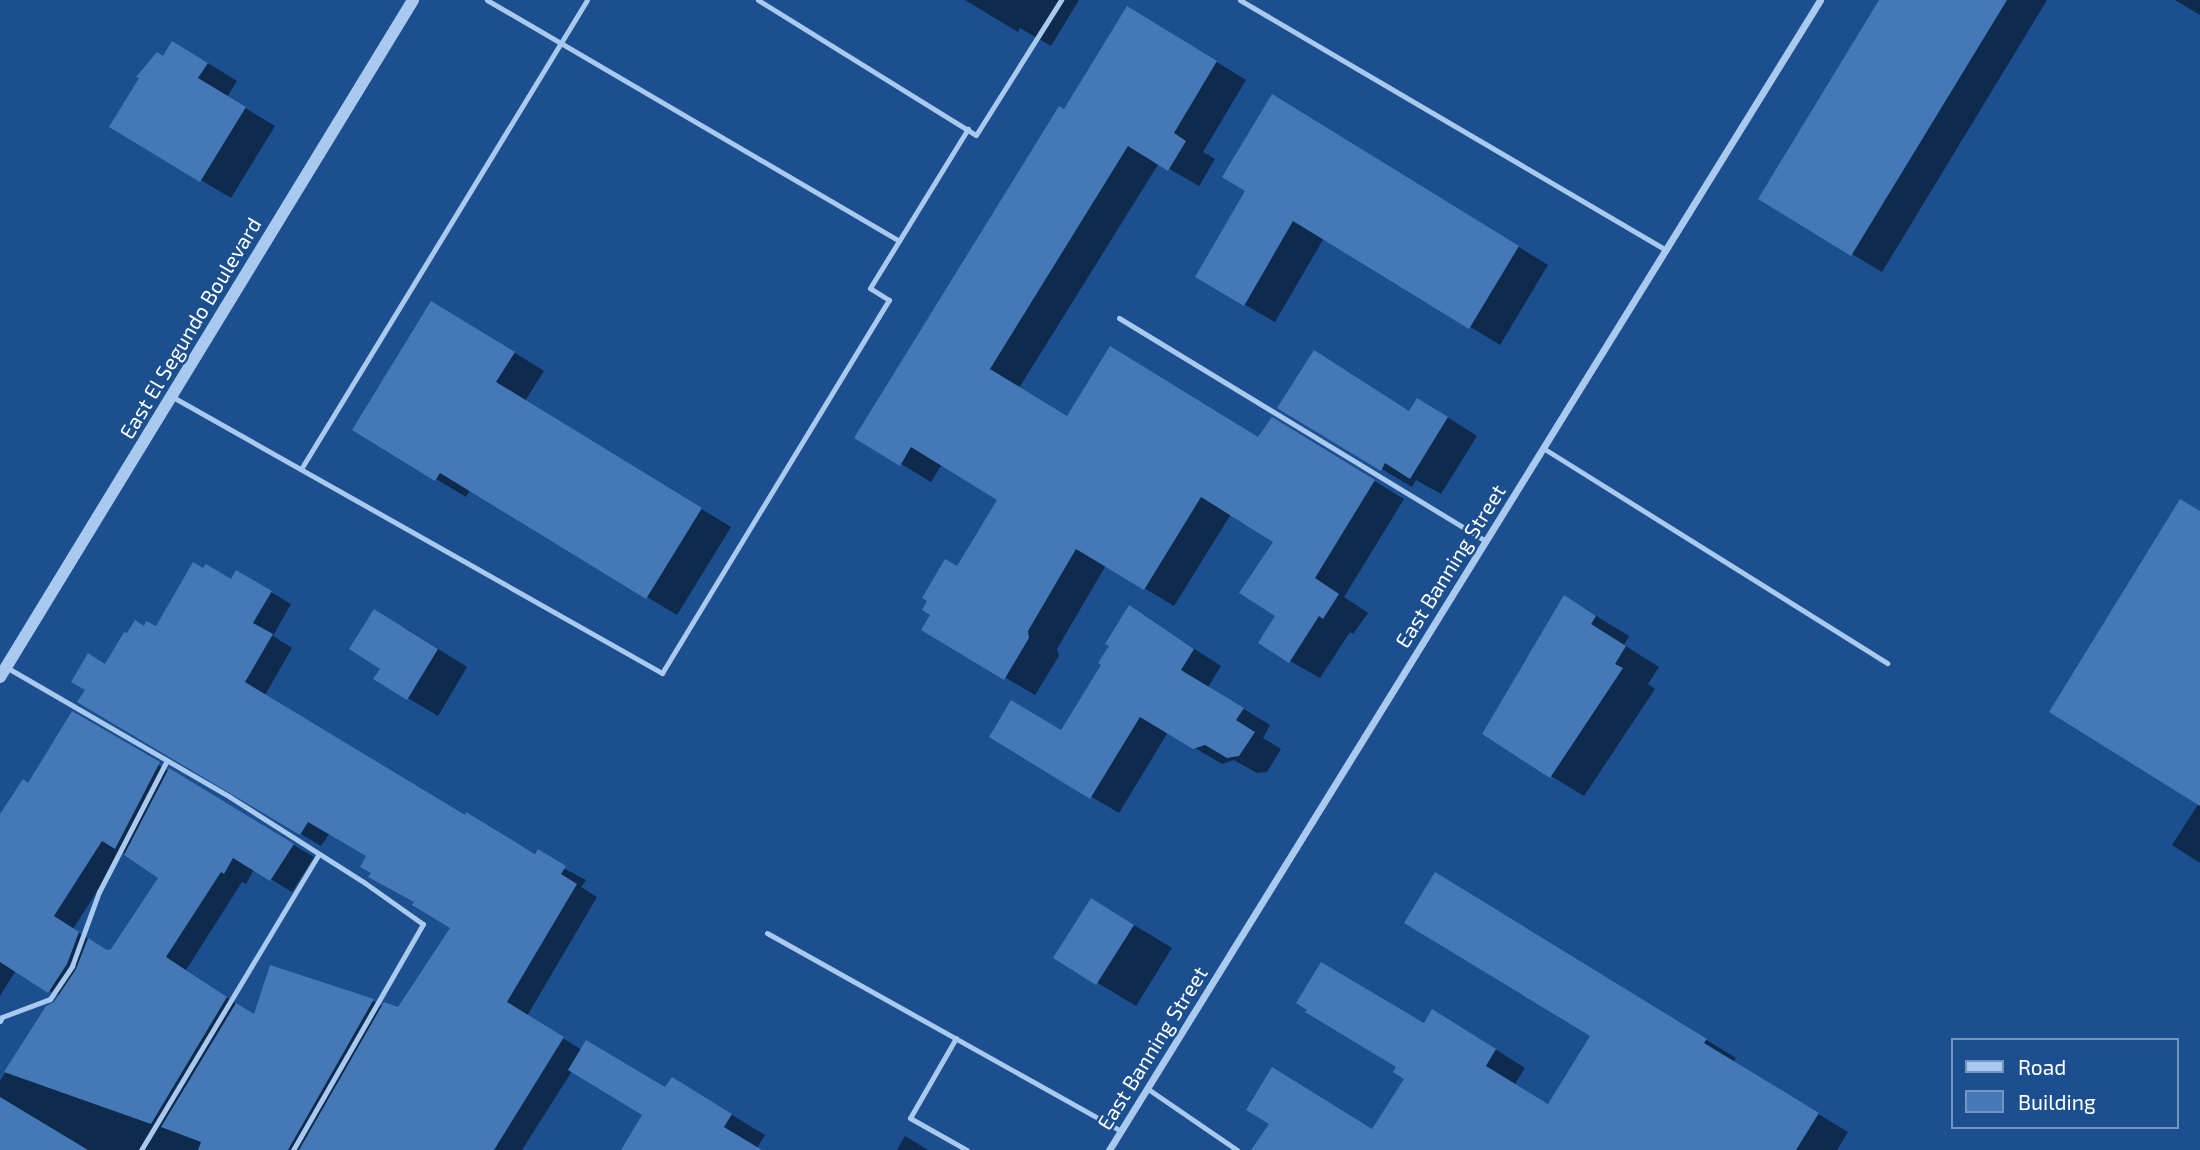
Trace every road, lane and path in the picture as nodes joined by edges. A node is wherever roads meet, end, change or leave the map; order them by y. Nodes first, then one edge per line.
1 (413, 0) edge
2 (487, 0) edge
3 (587, 0) edge
4 (758, 0) edge
5 (1061, 0) edge
6 (1240, 0) edge
7 (1820, 0) edge
8 (561, 41) junction
9 (968, 129) junction
10 (899, 241) junction
11 (1666, 250) junction
12 (1119, 318) dead end
13 (171, 396) junction
14 (1543, 448) junction
15 (301, 469) junction
16 (1486, 541) junction
17 (1887, 663) dead end
18 (3, 672) edge
19 (167, 761) junction
20 (319, 854) junction
21 (767, 933) dead end
22 (0, 1021) edge
23 (956, 1038) junction
24 (1148, 1089) junction
25 (1121, 1131) junction
26 (141, 1150) edge
27 (293, 1150) edge
28 (967, 1150) edge
29 (1109, 1150) edge
30 (1237, 1150) edge

1 - 13 street, East El Segundo Boulevard
2 - 8 lane
3 - 8 lane
4 - 9 lane
5 - 9 lane
6 - 11 lane
7 - 11 street, East Banning Street
8 - 10 lane
8 - 15 lane
9 - 10 lane
10 - 15 lane
11 - 14 street, East Banning Street
12 - 16 lane
13 - 15 lane
13 - 18 street, East El Segundo Boulevard
14 - 16 street, East Banning Street
14 - 17 lane
16 - 24 street, East Banning Street
18 - 19 lane
19 - 20 lane
19 - 22 lane
20 - 26 lane
20 - 27 lane
21 - 23 lane
23 - 25 lane
23 - 28 lane
24 - 25 street, East Banning Street
24 - 30 lane
25 - 29 street, East Banning Street

